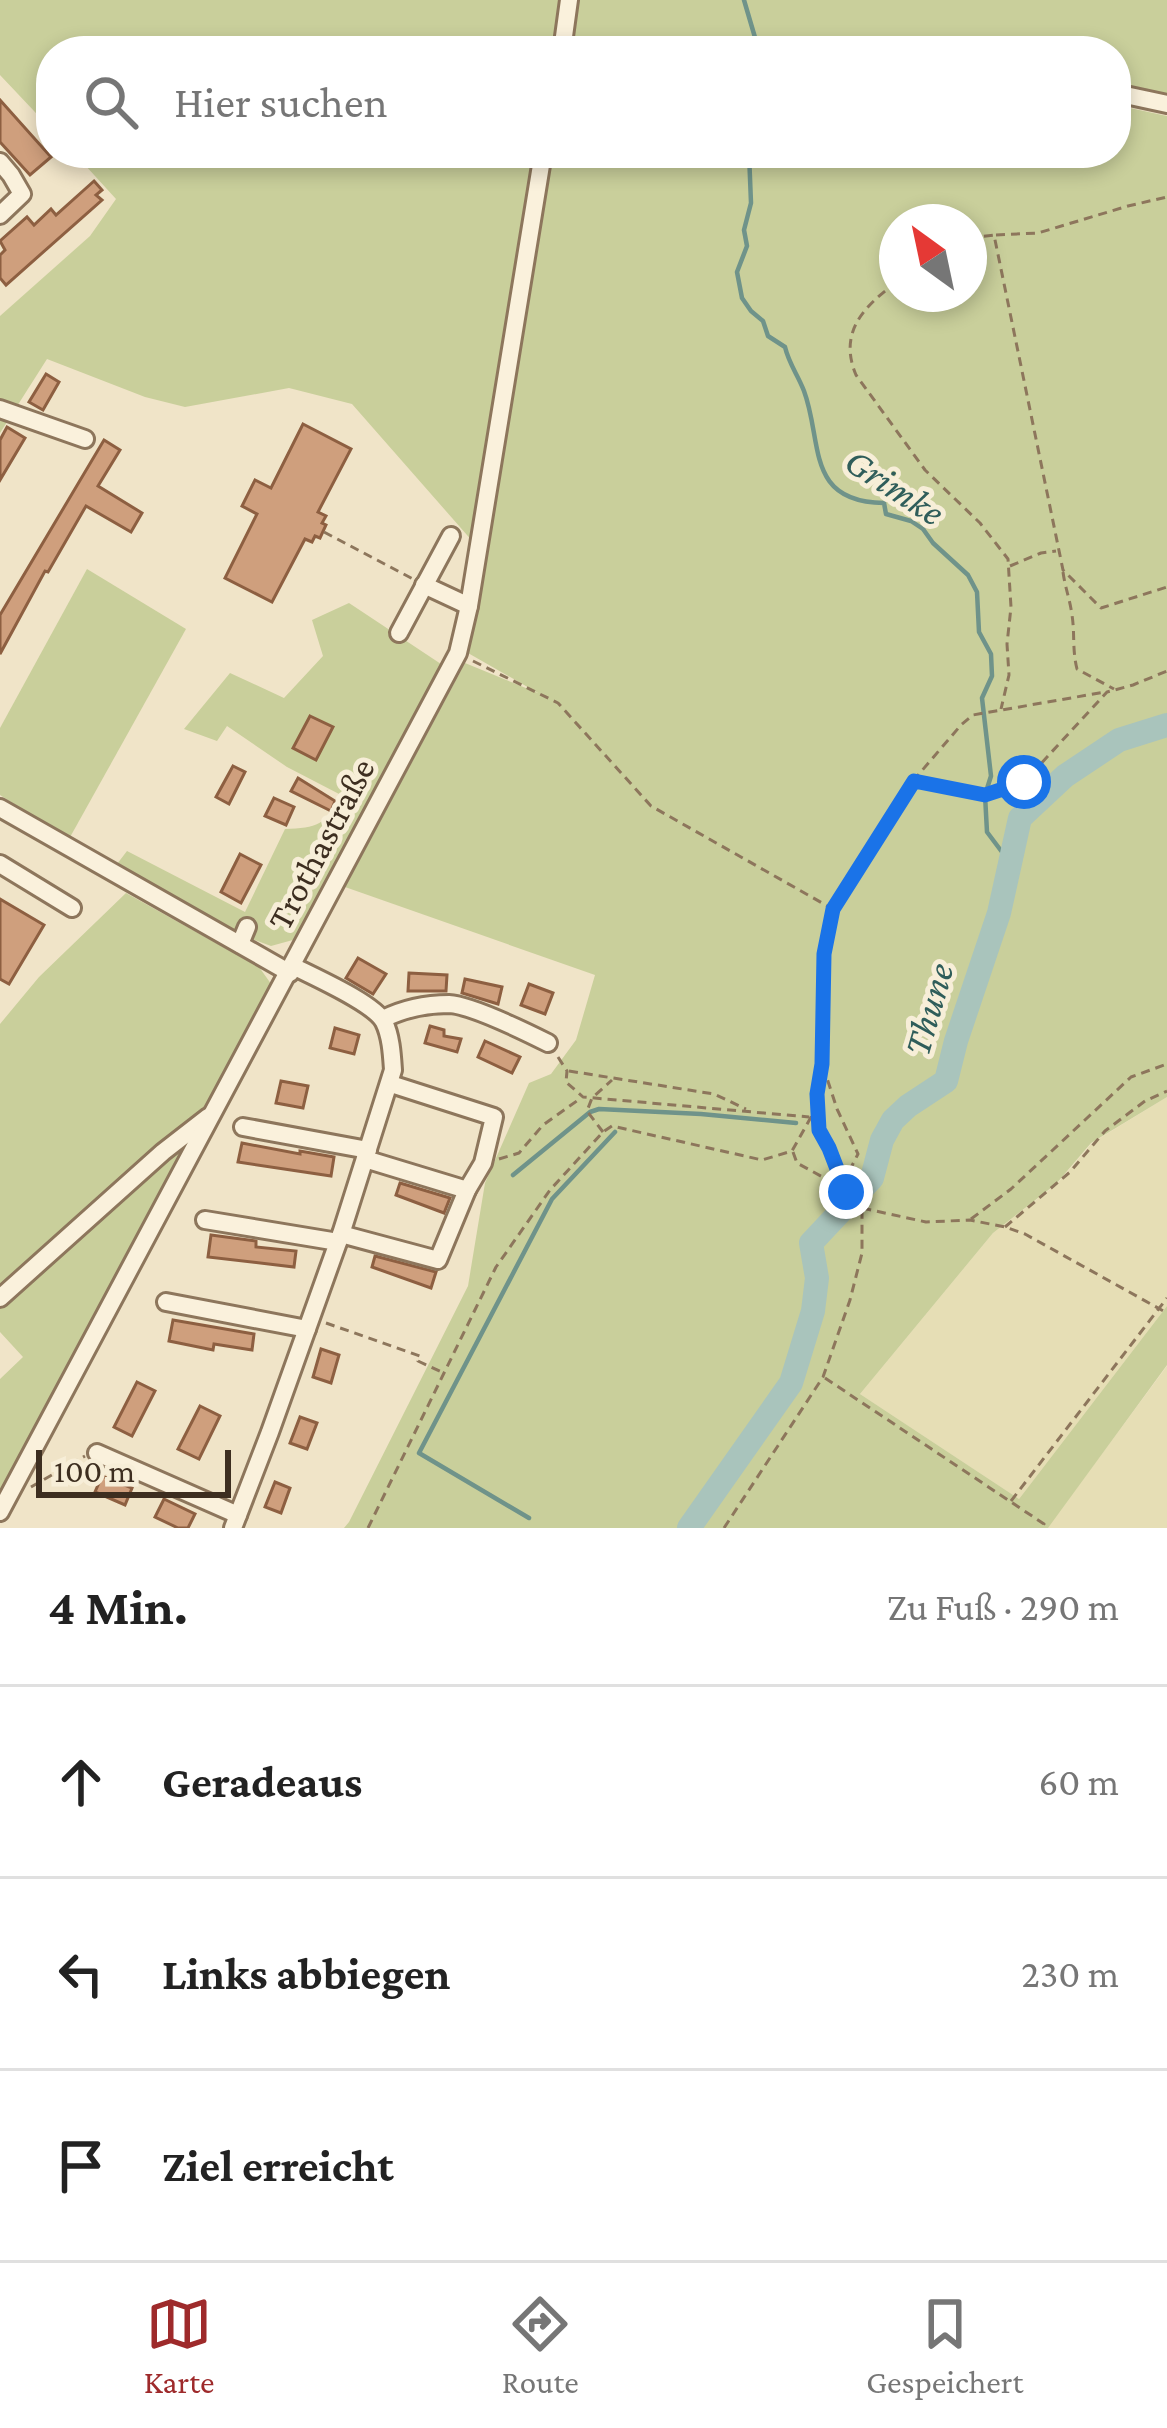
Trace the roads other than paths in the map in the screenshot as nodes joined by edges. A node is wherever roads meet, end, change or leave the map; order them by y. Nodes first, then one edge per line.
1 (569, 0) edge
2 (564, 36) edge
3 (1131, 96) edge
4 (1167, 104) edge
5 (0, 162) edge
6 (541, 168) edge
7 (0, 215) edge
8 (0, 409) edge
9 (85, 439) dead end
10 (451, 536) dead end
11 (424, 585) junction
12 (469, 606) junction
13 (399, 633) dead end
14 (0, 808) edge
15 (0, 864) edge
16 (72, 908) dead end
17 (291, 969) junction
18 (383, 1018) junction
19 (548, 1043) road end
20 (391, 1084) junction
21 (214, 1112) junction
22 (243, 1127) dead end
23 (367, 1155) junction
24 (467, 1190) junction
25 (205, 1220) dead end
26 (339, 1238) junction
27 (0, 1298) edge
28 (166, 1302) dead end
29 (309, 1323) junction
30 (97, 1453) road end
31 (0, 1512) edge
32 (235, 1522) edge

1 - 2 street
3 - 4 street
5 - 7 street
6 - 12 street, Trothastraße
8 - 9 street
10 - 11 street
11 - 12 street
11 - 13 street
12 - 17 street, Trothastraße
14 - 17 street
15 - 16 street
17 - 18 street
17 - 21 street, Trothastraße
18 - 19 street
18 - 20 street
20 - 23 street
20 - 24 street
21 - 27 street
21 - 31 street, Trothastraße
22 - 23 street
23 - 24 street
23 - 26 street
24 - 26 street
25 - 26 street
26 - 29 street
28 - 29 street
29 - 32 street
30 - 32 street

